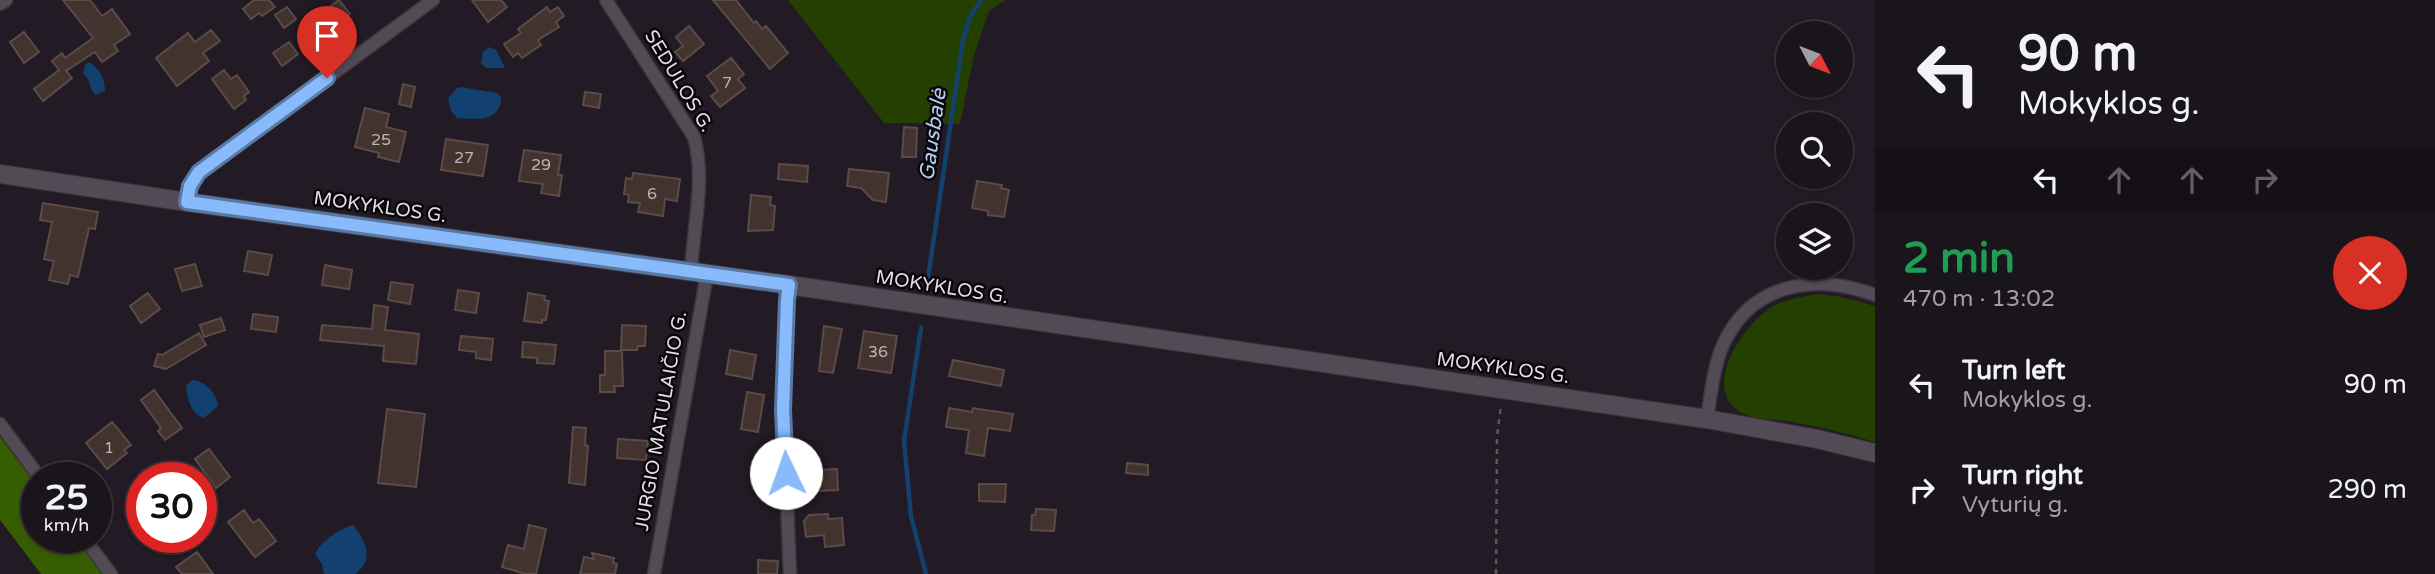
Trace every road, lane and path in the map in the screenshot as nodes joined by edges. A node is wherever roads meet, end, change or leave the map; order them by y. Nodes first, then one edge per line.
1 (6, 0) edge
2 (433, 0) edge
3 (606, 0) edge
4 (0, 4) edge
5 (0, 174) edge
6 (187, 202) junction
7 (699, 273) junction
8 (789, 285) junction
9 (1875, 295) edge
10 (1504, 389) junction
11 (1707, 419) junction
12 (0, 424) edge
13 (1875, 453) edge
14 (28, 462) edge
15 (95, 553) edge
16 (111, 574) edge
17 (654, 574) edge
18 (790, 574) edge
19 (1496, 574) edge

1 - 4 street
2 - 6 street
3 - 7 street, SEDULOS G.
5 - 6 main road, MOKYKLOS G.
6 - 7 main road, MOKYKLOS G.
7 - 8 main road, MOKYKLOS G.
7 - 17 street, JURGIO MATULAIČIO G.
8 - 10 main road, MOKYKLOS G.
8 - 18 street
9 - 11 street
10 - 11 main road, MOKYKLOS G.
10 - 19 path
11 - 13 main road, MOKYKLOS G.
12 - 14 street
15 - 16 street

